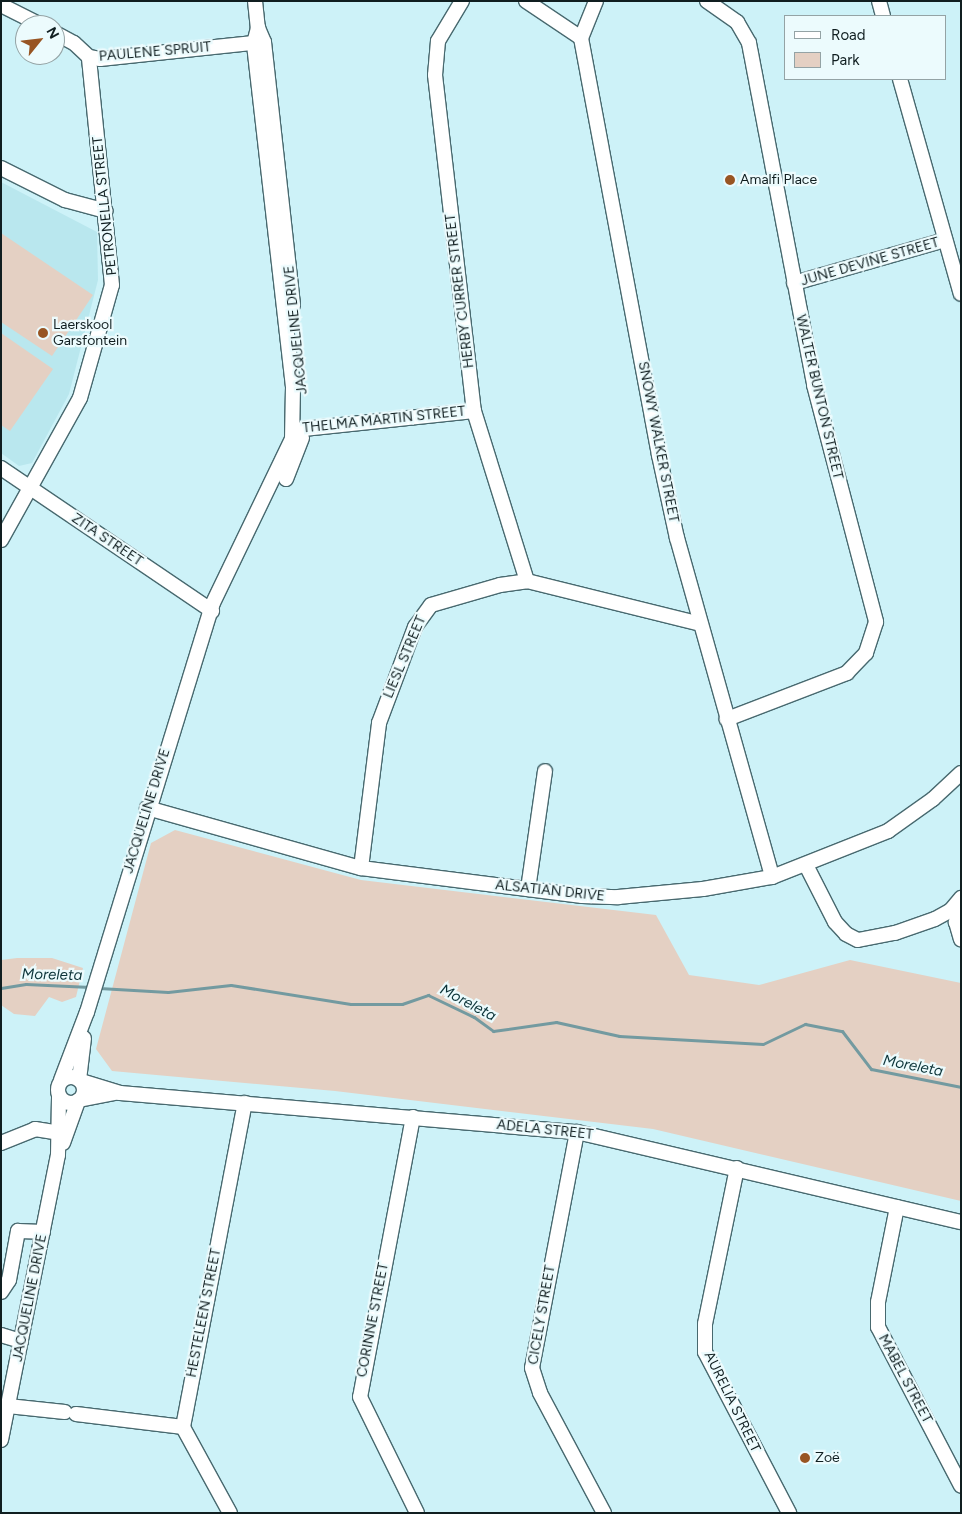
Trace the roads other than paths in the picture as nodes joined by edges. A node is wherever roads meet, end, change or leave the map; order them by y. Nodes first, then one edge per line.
1 (255, 1) edge
2 (462, 1) edge
3 (526, 1) edge
4 (596, 1) edge
5 (707, 1) edge
6 (879, 1) edge
7 (1, 5) edge
8 (20, 15) edge
9 (883, 15) edge
10 (65, 38) edge
11 (581, 38) junction
12 (259, 42) junction
13 (90, 57) junction
14 (900, 80) edge
15 (1, 168) edge
16 (106, 211) junction
17 (946, 240) junction
18 (794, 283) junction
19 (961, 294) edge
20 (474, 411) junction
21 (299, 430) junction
22 (1, 468) edge
23 (31, 489) junction
24 (1, 540) edge
25 (527, 581) junction
26 (212, 611) junction
27 (701, 624) junction
28 (727, 719) junction
29 (545, 771) dead end
30 (961, 773) edge
31 (147, 808) junction
32 (806, 865) junction
33 (361, 868) junction
34 (772, 877) junction
35 (528, 888) junction
36 (961, 898) edge
37 (961, 915) edge
38 (961, 939) edge
39 (89, 1006) junction
40 (62, 1080) junction
41 (80, 1080) junction
42 (120, 1093) junction
43 (59, 1096) junction
44 (79, 1100) junction
45 (245, 1103) junction
46 (413, 1116) junction
47 (577, 1132) junction
48 (60, 1133) junction
49 (1, 1143) edge
50 (58, 1155) junction
51 (737, 1168) junction
52 (897, 1207) junction
53 (961, 1222) edge
54 (43, 1232) junction
55 (1, 1292) edge
56 (1, 1335) edge
57 (21, 1341) junction
58 (8, 1406) junction
59 (183, 1426) junction
60 (1, 1440) edge
61 (961, 1486) edge
62 (230, 1513) edge
63 (418, 1513) edge
64 (604, 1513) edge
65 (790, 1513) edge

1 - 12 street, JACQUELINE DRIVE
2 - 20 street, HERBY CURRER STREET
3 - 11 street
4 - 11 street
5 - 18 street, WALTER BUNTON STREET
6 - 9 street
7 - 8 street
10 - 13 street, PAULENE SPRUIT
11 - 27 street, SNOWY WALKER STREET
12 - 13 street, PAULENE SPRUIT
12 - 21 street, JACQUELINE DRIVE
13 - 16 street, PETRONELLA STREET
14 - 17 street
15 - 16 street
16 - 23 street, PETRONELLA STREET
17 - 18 street, JUNE DEVINE STREET
17 - 19 street
18 - 28 street, WALTER BUNTON STREET
20 - 21 street, THELMA MARTIN STREET
20 - 25 street, HERBY CURRER STREET
21 - 26 street, JACQUELINE DRIVE
22 - 23 street, ZITA STREET
23 - 24 street, PETRONELLA STREET
23 - 26 street, ZITA STREET
25 - 27 street, LIESL STREET
25 - 33 street, LIESL STREET
26 - 31 street, JACQUELINE DRIVE
27 - 28 street, SNOWY WALKER STREET
28 - 34 street, SNOWY WALKER STREET
29 - 35 street
30 - 32 street, ALSATIAN DRIVE
31 - 33 street, ALSATIAN DRIVE
31 - 39 street, JACQUELINE DRIVE
32 - 34 street, ALSATIAN DRIVE
32 - 36 street
33 - 35 street, ALSATIAN DRIVE
34 - 35 street, ALSATIAN DRIVE
37 - 38 street
39 - 40 street, JACQUELINE DRIVE
39 - 41 street, JACQUELINE DRIVE
40 - 41 street
40 - 43 street
41 - 42 street, ADELA STREET
41 - 44 street
42 - 44 street, ADELA STREET
42 - 45 street, ADELA STREET
43 - 44 street
43 - 48 street, JACQUELINE DRIVE
44 - 50 street, JACQUELINE DRIVE
45 - 46 street, ADELA STREET
45 - 59 street, HESTELEEN STREET
46 - 47 street, ADELA STREET
46 - 63 street, CORINNE STREET
47 - 51 street, ADELA STREET
47 - 64 street, CICELY STREET
48 - 49 street
48 - 50 street, JACQUELINE DRIVE
50 - 54 street, JACQUELINE DRIVE
51 - 52 street, ADELA STREET
51 - 65 street, AURELIA STREET
52 - 53 street, ADELA STREET
52 - 61 street, MABEL STREET
54 - 55 street
54 - 57 street, JACQUELINE DRIVE
56 - 57 street
57 - 58 street, JACQUELINE DRIVE
58 - 59 street
58 - 60 street, JACQUELINE DRIVE
59 - 62 street

